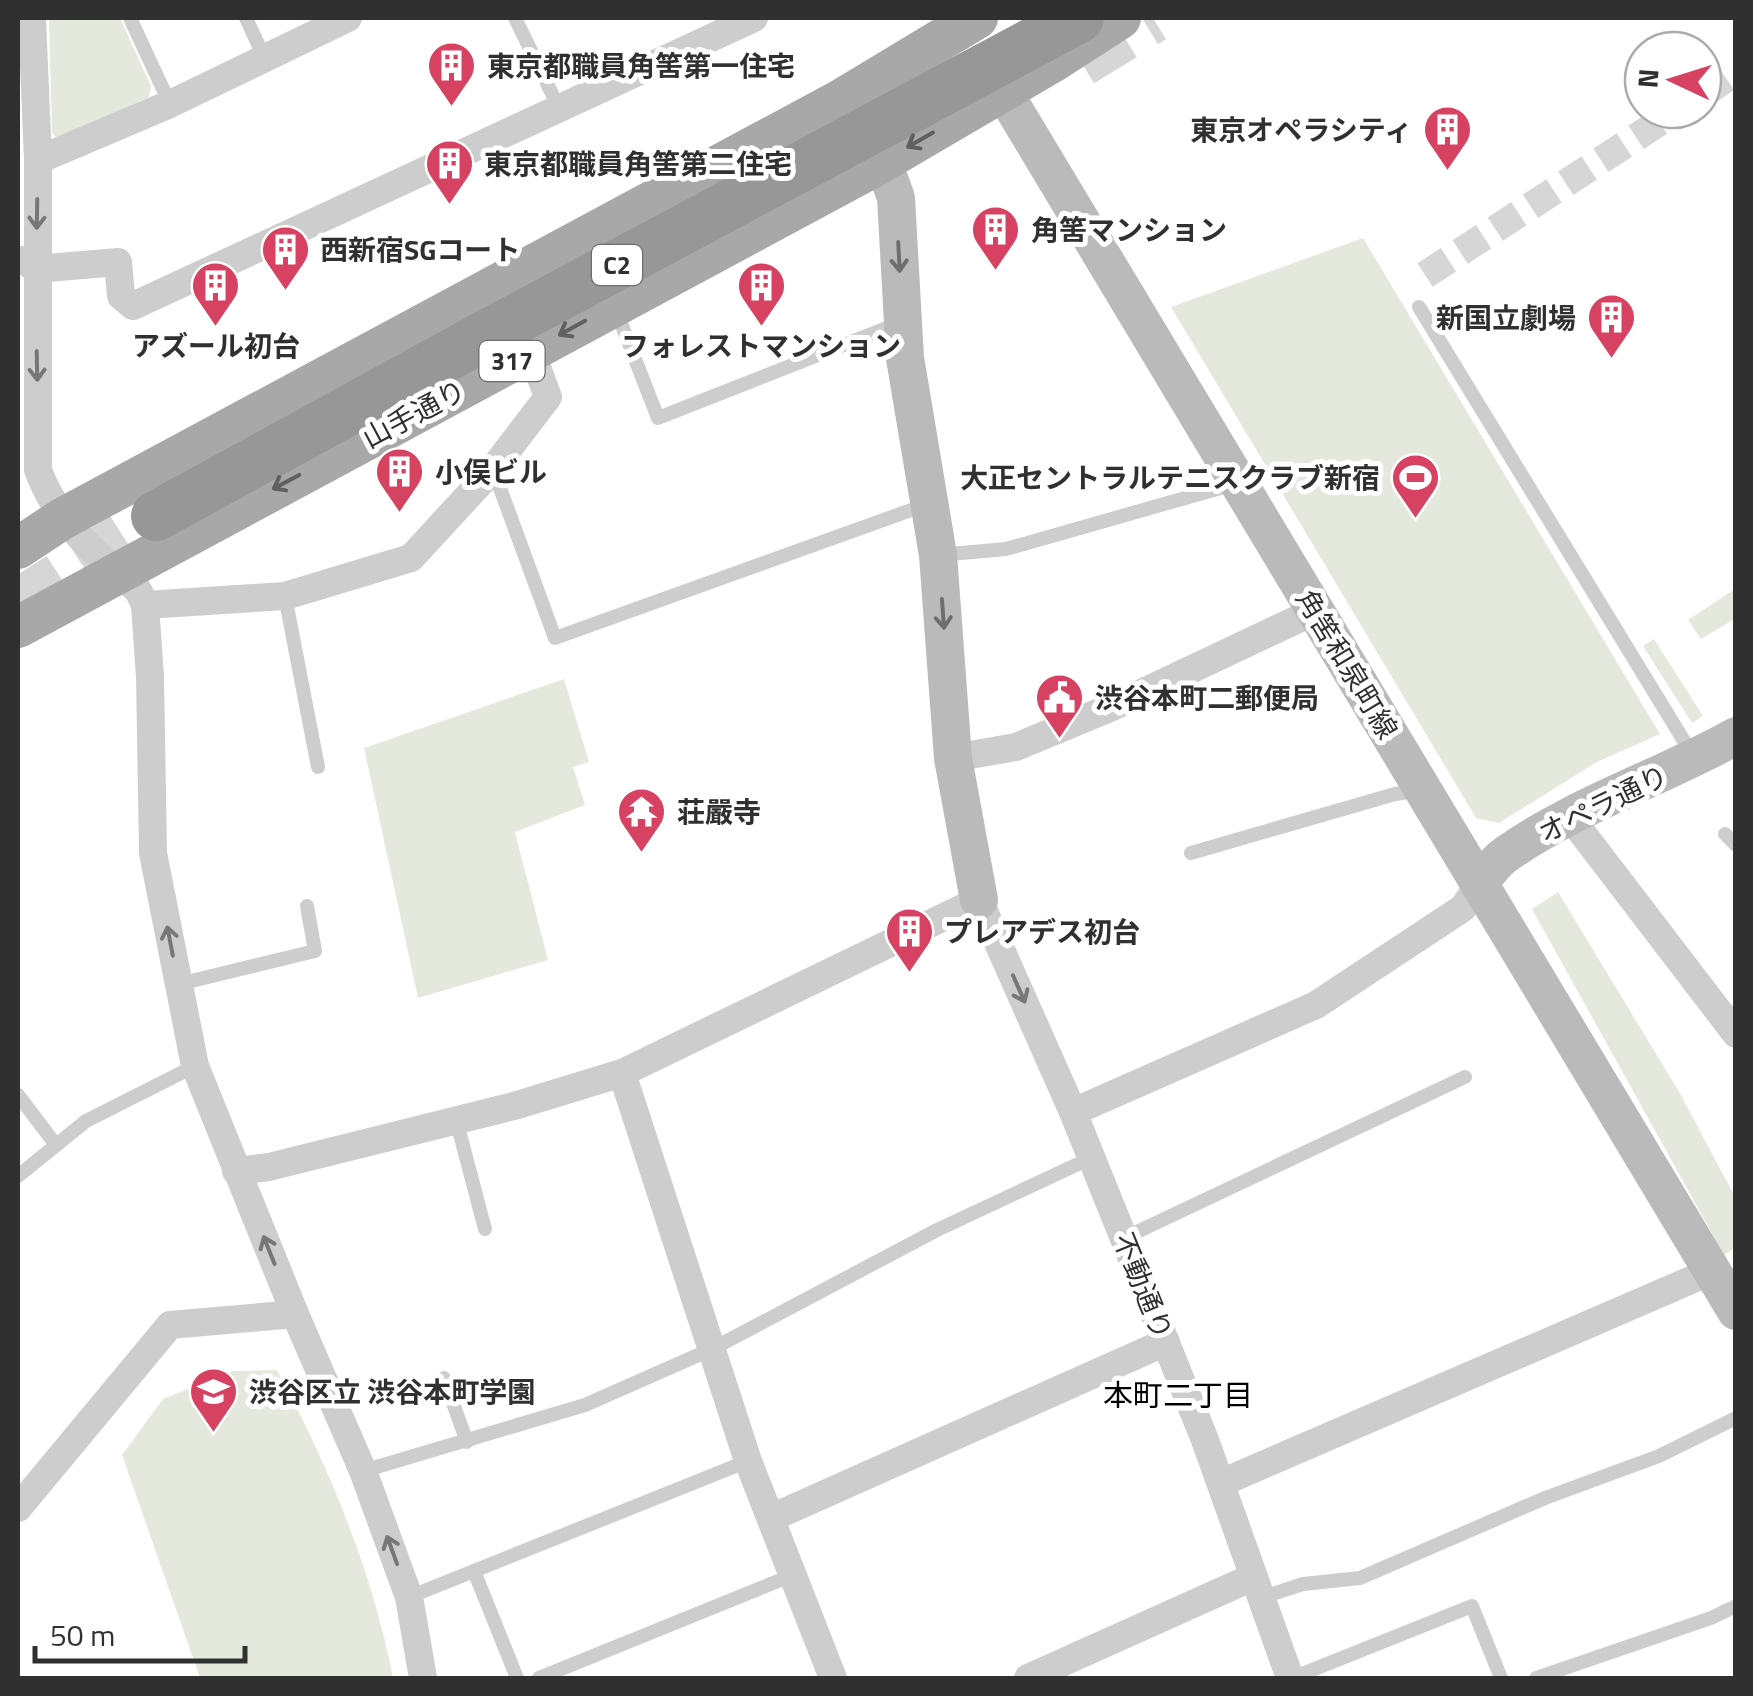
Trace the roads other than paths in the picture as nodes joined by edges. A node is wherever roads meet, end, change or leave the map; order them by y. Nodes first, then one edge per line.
1 (32, 18) edge
2 (130, 18) edge
3 (246, 18) edge
4 (348, 18) edge
5 (516, 18) edge
6 (754, 18) edge
7 (1041, 18) edge
8 (1079, 18) tunnel mouth
9 (1120, 18) edge
10 (966, 20) edge
11 (264, 57) junction
12 (1003, 90) junction
13 (170, 104) junction
14 (559, 108) junction
15 (38, 160) junction
16 (878, 164) junction
17 (26, 262) edge
18 (614, 306) junction
19 (1419, 307) dead end
20 (902, 322) junction
21 (531, 351) junction
22 (493, 469) junction
23 (1238, 482) junction
24 (929, 504) junction
25 (62, 520) junction
26 (18, 548) edge
27 (938, 556) junction
28 (116, 572) junction
29 (285, 596) junction
30 (145, 604) junction
31 (1315, 611) junction
32 (18, 627) edge
33 (1736, 736) edge
34 (953, 758) junction
35 (1695, 758) junction
36 (318, 767) dead end
37 (1423, 790) junction
38 (1570, 817) junction
39 (1191, 853) dead end
40 (1480, 884) junction
41 (979, 900) junction
42 (306, 906) dead end
43 (178, 984) junction
44 (1736, 1034) edge
45 (195, 1066) junction
46 (622, 1073) junction
47 (1464, 1076) dead end
48 (18, 1095) edge
49 (1073, 1112) junction
50 (456, 1119) junction
51 (56, 1146) junction
52 (1091, 1158) junction
53 (236, 1171) junction
54 (18, 1176) edge
55 (484, 1229) dead end
56 (1124, 1238) junction
57 (1712, 1271) junction
58 (1736, 1311) edge
59 (296, 1314) junction
60 (1166, 1342) junction
61 (712, 1349) junction
62 (444, 1378) dead end
63 (1736, 1418) edge
64 (467, 1442) junction
65 (748, 1460) junction
66 (364, 1471) junction
67 (1220, 1483) junction
68 (18, 1508) edge
69 (771, 1518) junction
70 (474, 1571) junction
71 (793, 1575) junction
72 (1256, 1587) junction
73 (408, 1597) junction
74 (1736, 1606) edge
75 (423, 1678) edge
76 (517, 1678) edge
77 (539, 1678) edge
78 (833, 1678) edge
79 (1028, 1678) edge
80 (1291, 1678) edge
81 (1501, 1678) edge
82 (1536, 1678) edge

1 - 15 street
2 - 13 lane
3 - 11 lane
4 - 11 street
5 - 14 lane
6 - 14 street
7 - 8 highway, C2, bridge
9 - 12 main road, 山手通り / 317
10 - 12 main road, 角筈和泉町線
10 - 25 main road
11 - 13 street
12 -> 16 main road, 山手通り / 317
12 - 23 main road, 角筈和泉町線
13 - 15 street
14 - 17 street
15 -> 17 street
16 - 18 main road, 山手通り / 317
16 -> 20 main road
17 -> 25 street
18 - 20 lane
18 -> 21 main road, 山手通り / 317
19 - 35 lane
20 - 24 main road
21 - 22 street
21 -> 28 main road, 山手通り / 317
22 - 24 lane
22 - 29 street
23 - 27 lane
23 - 31 main road, 角筈和泉町線
24 - 27 main road
25 - 26 main road
25 - 28 street
27 -> 34 main road
28 - 30 street
28 - 32 main road, 山手通り / 317
29 - 30 street
29 - 36 lane
43 -> 30 street
31 - 34 street
31 - 37 main road, 角筈和泉町線
33 - 35 main road, オペラ通り
34 - 41 main road
35 - 38 main road, オペラ通り
37 - 39 lane
37 - 40 main road, 角筈和泉町線
38 - 40 main road, オペラ通り
38 - 44 street
40 - 49 street
40 - 57 main road, 角筈和泉町線
41 - 46 street
41 -> 49 street, 不動通り
42 - 43 lane
43 - 45 street
45 - 51 lane
45 - 53 street
46 - 50 street
46 - 61 street
47 - 56 lane
48 - 51 lane
49 - 52 street, 不動通り
50 - 53 street
50 - 55 lane
51 - 54 lane
52 - 56 street, 不動通り
52 - 61 lane
59 -> 53 street
56 - 60 street, 不動通り
57 - 58 main road, 角筈和泉町線
57 - 67 street
59 - 66 street
59 - 68 street
60 - 67 street, 不動通り
60 - 69 street
61 - 64 lane
61 - 65 street
62 - 64 lane
63 - 72 lane
64 - 66 lane
65 - 69 street
65 - 70 lane
73 -> 66 street
67 - 72 street, 不動通り
69 - 71 street
70 - 73 lane
70 - 76 lane
71 - 77 lane
71 - 78 street
72 - 79 street
72 - 80 street, 不動通り
73 - 75 street
74 - 82 lane
80 - 81 lane

